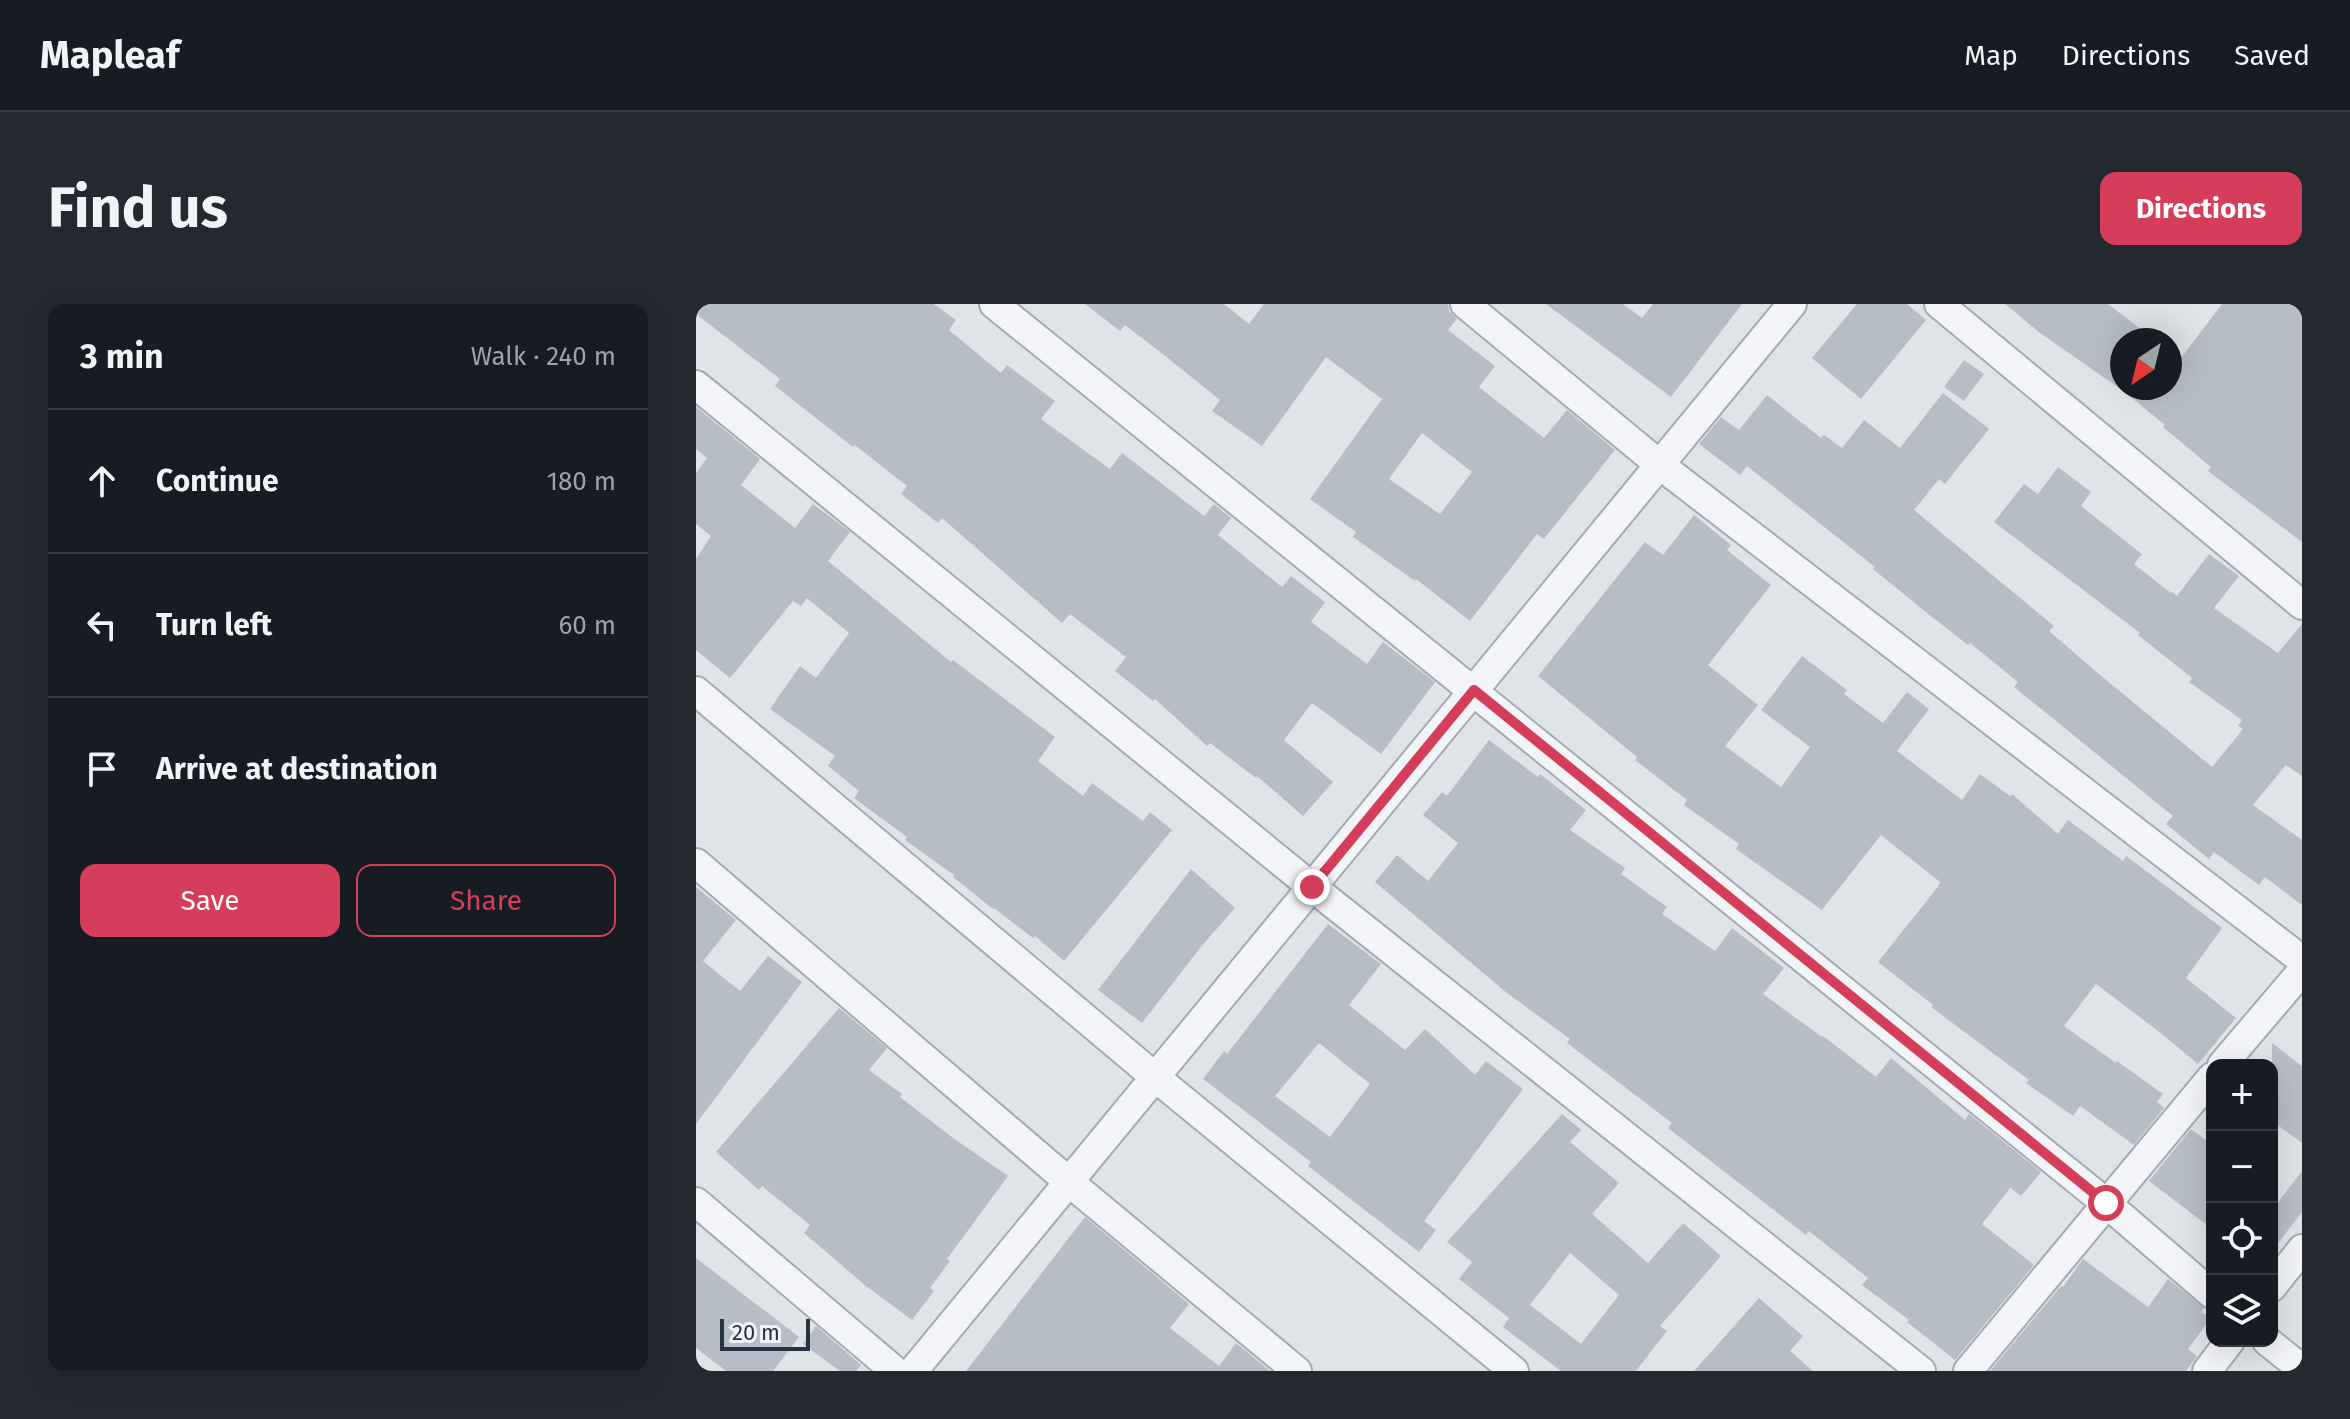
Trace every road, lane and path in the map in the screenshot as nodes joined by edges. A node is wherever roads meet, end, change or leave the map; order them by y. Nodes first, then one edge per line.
1 (994, 304) edge
2 (1465, 304) edge
3 (1792, 304) edge
4 (1939, 304) edge
5 (696, 385) edge
6 (1660, 465) junction
7 (2302, 605) edge
8 (1474, 690) junction
9 (696, 691) edge
10 (696, 863) edge
11 (1312, 887) junction
12 (2302, 960) edge
13 (2302, 971) edge
14 (2227, 1059) edge
15 (1155, 1077) junction
16 (2206, 1084) edge
17 (1069, 1182) junction
18 (696, 1202) edge
19 (2106, 1203) junction
20 (2302, 1249) edge
21 (2278, 1279) edge
22 (2206, 1289) edge
23 (2225, 1347) edge
24 (2274, 1347) edge
25 (2302, 1369) edge
26 (895, 1371) edge
27 (913, 1371) edge
28 (1297, 1371) edge
29 (1514, 1371) edge
30 (1921, 1371) edge
31 (1968, 1371) edge
32 (2207, 1371) edge

1 - 8 street
2 - 6 street
3 - 6 street
4 - 7 street
5 - 11 street
6 - 8 street
6 - 12 street
8 - 11 street
8 - 19 street
9 - 15 street
10 - 17 street
11 - 15 street
11 - 30 street
13 - 14 street
15 - 17 street
15 - 29 street
16 - 19 street
17 - 27 street
17 - 28 street
18 - 26 street
19 - 22 street
19 - 31 street
20 - 21 street
23 - 32 street
24 - 25 street

